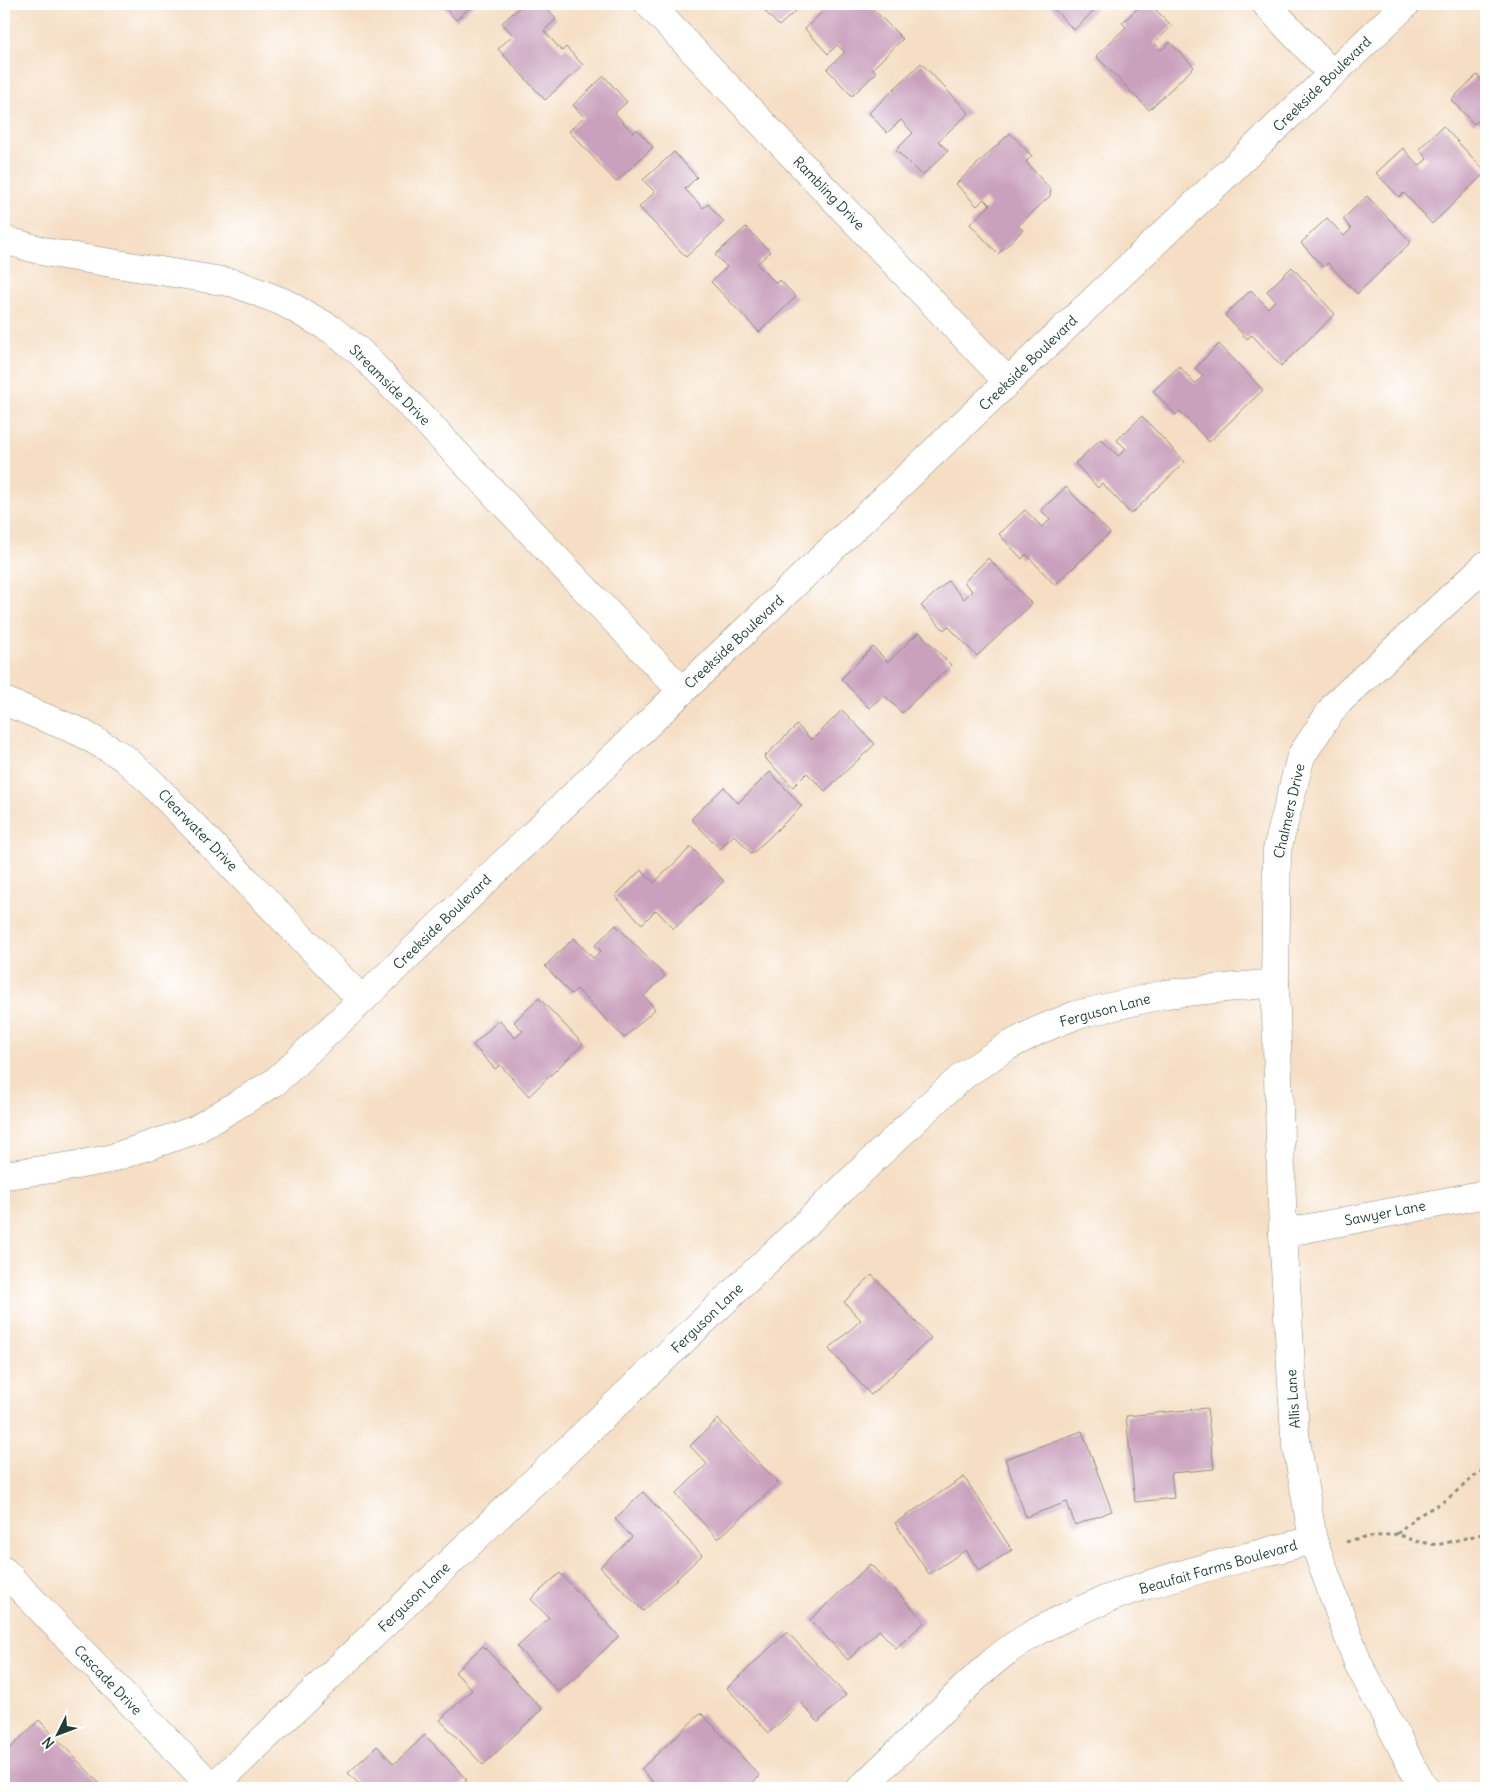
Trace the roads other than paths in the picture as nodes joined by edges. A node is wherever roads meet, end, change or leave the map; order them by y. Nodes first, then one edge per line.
1 (649, 4) edge
2 (1266, 4) edge
3 (1406, 4) edge
4 (1332, 74) junction
5 (4, 240) edge
6 (1008, 382) junction
7 (1486, 565) edge
8 (682, 691) junction
9 (4, 701) edge
10 (1275, 983) junction
11 (362, 1000) junction
12 (4, 1175) edge
13 (1486, 1194) edge
14 (1283, 1232) junction
15 (1315, 1547) junction
16 (4, 1571) edge
17 (212, 1788) edge
18 (861, 1788) edge
19 (1426, 1788) edge

1 - 6 street, Rambling Drive
2 - 4 street
3 - 4 street, Creekside Boulevard
4 - 6 street, Creekside Boulevard
5 - 8 street, Streamside Drive
6 - 8 street, Creekside Boulevard
7 - 10 street, Chalmers Drive
8 - 11 street, Creekside Boulevard
9 - 11 street, Clearwater Drive
10 - 14 street, Allis Lane
10 - 17 street, Ferguson Lane
11 - 12 street, Creekside Boulevard
13 - 14 street, Sawyer Lane
14 - 15 street, Allis Lane
15 - 18 street, Beaufait Farms Boulevard
15 - 19 street, Allis Lane
16 - 17 street, Cascade Drive

